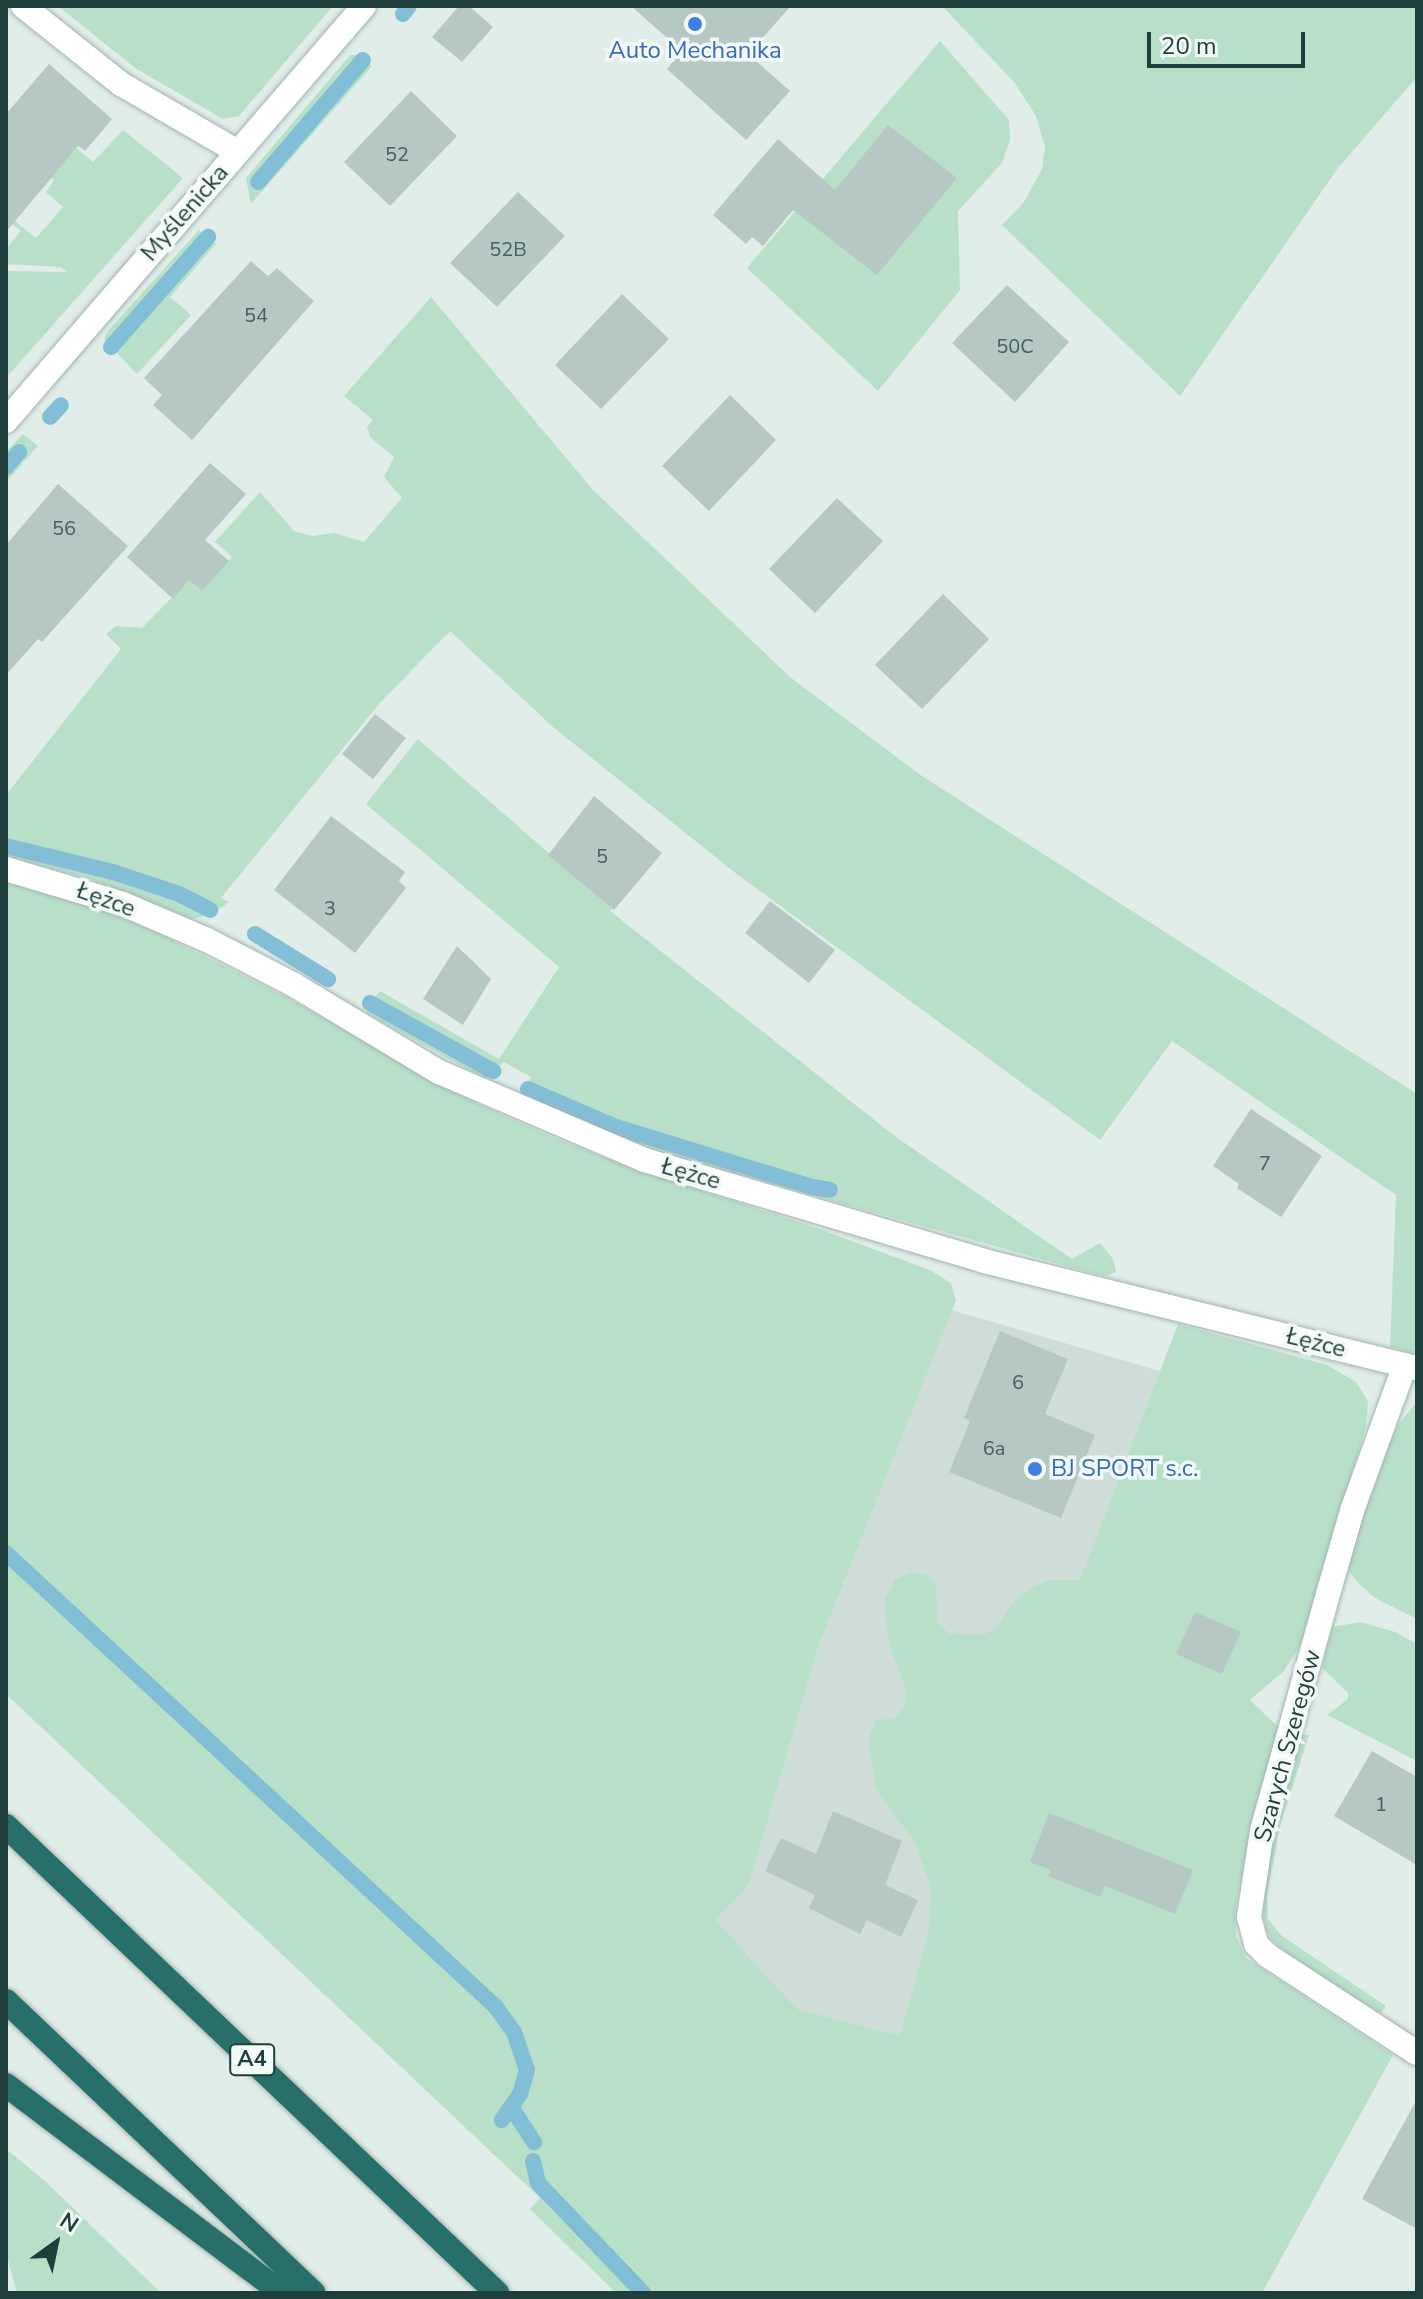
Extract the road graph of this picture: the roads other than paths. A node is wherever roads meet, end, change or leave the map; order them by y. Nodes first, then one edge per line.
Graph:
1 (23, 6) edge
2 (364, 6) edge
3 (238, 152) junction
4 (6, 421) edge
5 (6, 869) edge
6 (1411, 1367) edge
7 (6, 1826) edge
8 (6, 2001) edge
9 (1417, 2053) edge
10 (6, 2085) edge
11 (282, 2293) edge
12 (314, 2293) edge
13 (497, 2293) edge

1 - 3 street
2 - 3 street, Myślenicka
3 - 4 street, Myślenicka
5 - 6 street, Łężce
6 - 9 street, Szarych Szeregów
7 - 13 highway, A4
8 - 12 highway
10 - 11 highway

